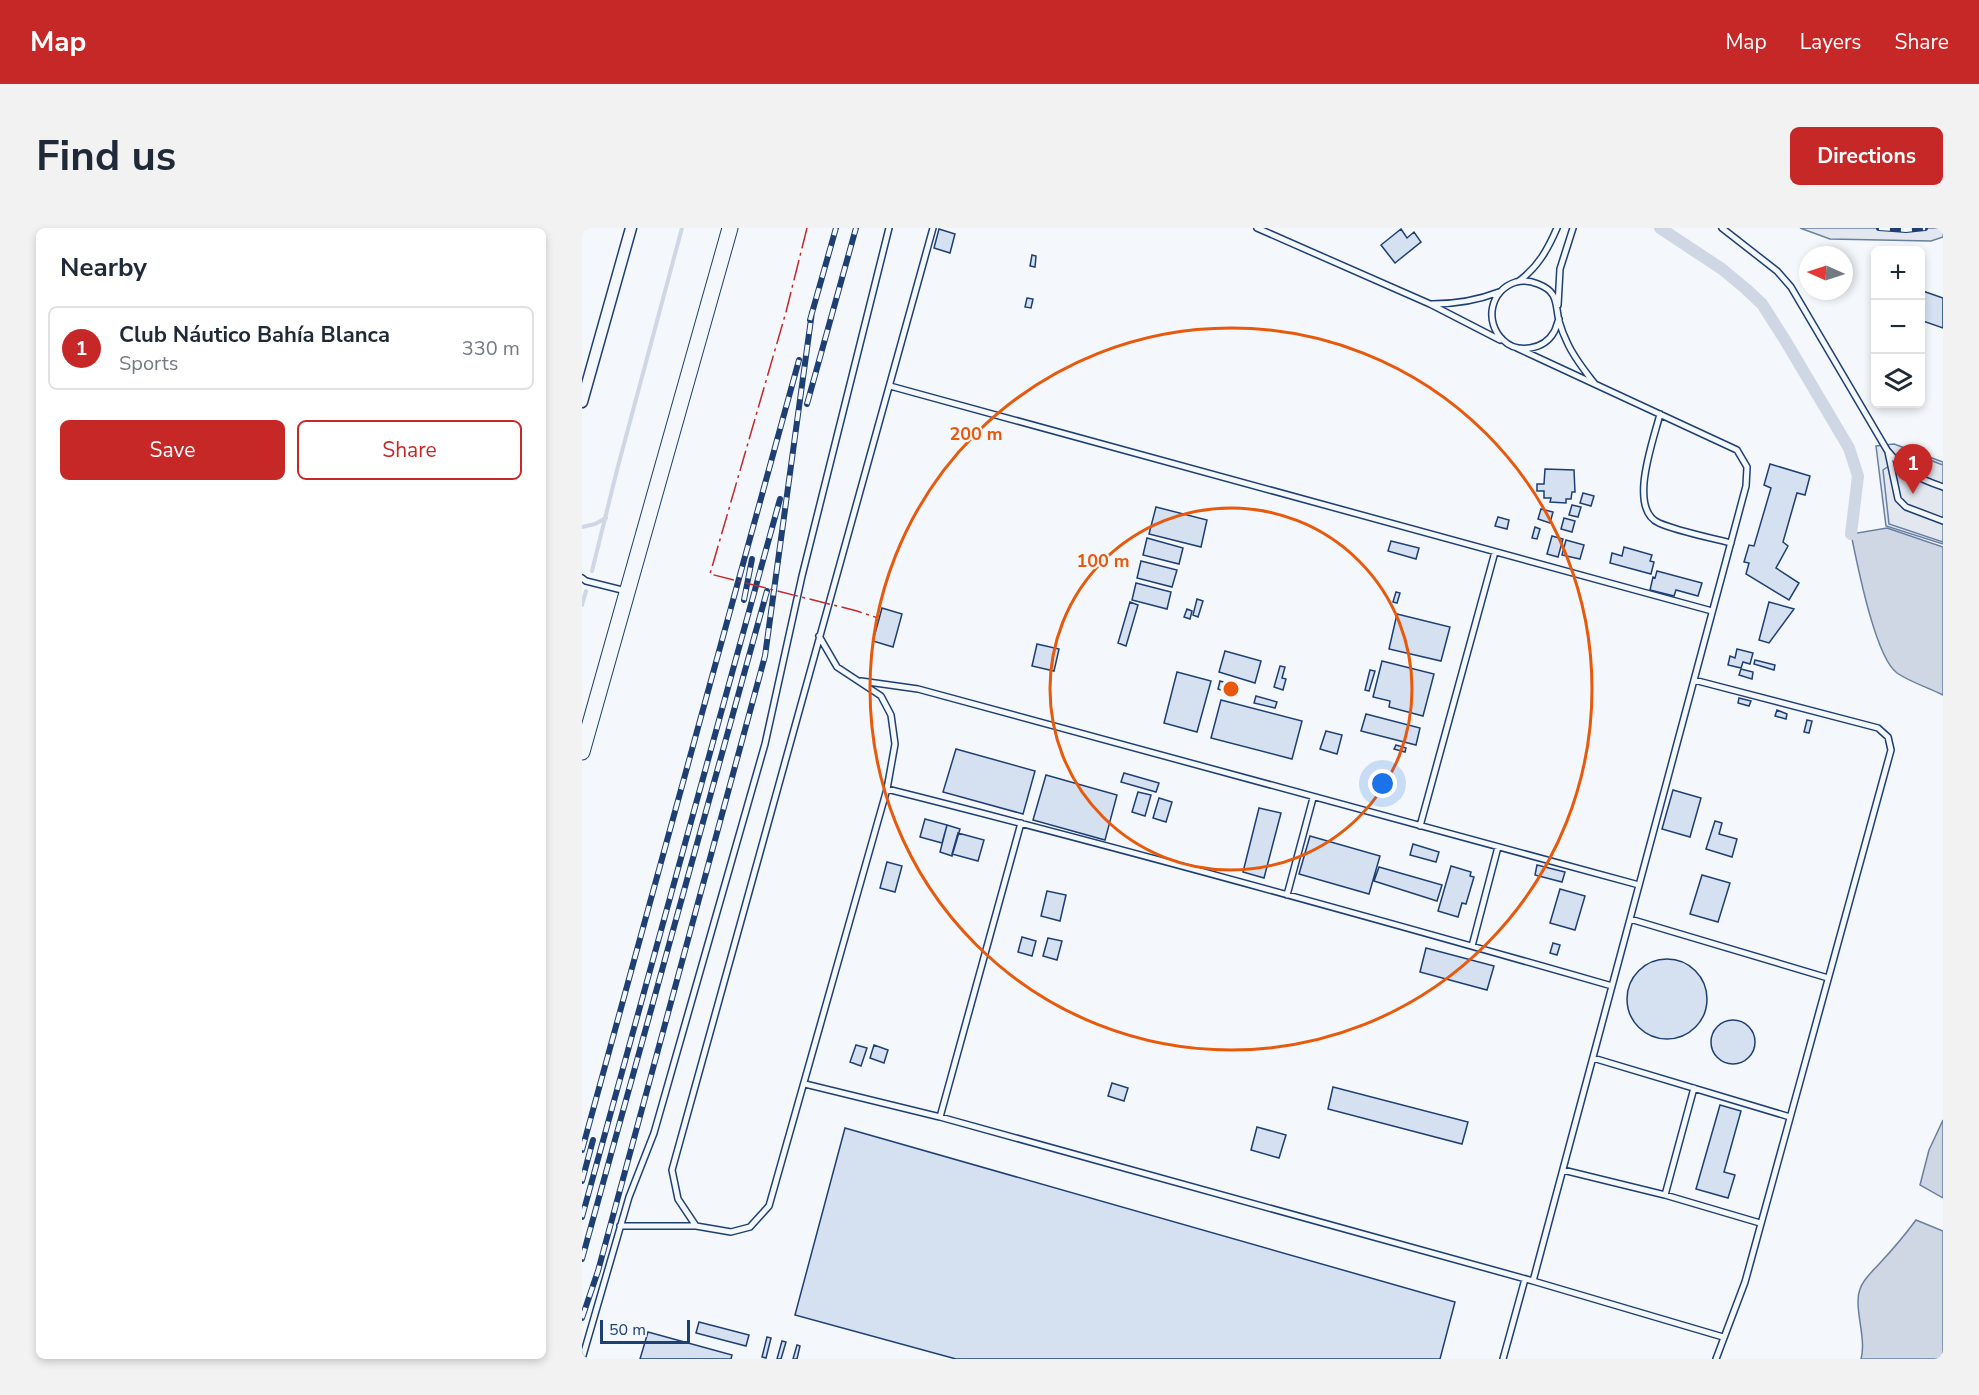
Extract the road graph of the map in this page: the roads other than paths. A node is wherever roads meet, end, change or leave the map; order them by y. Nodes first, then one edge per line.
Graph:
1 (631, 228) edge
2 (730, 228) edge
3 (889, 228) edge
4 (933, 228) edge
5 (1257, 228) edge
6 (1557, 228) edge
7 (1573, 228) edge
8 (1722, 228) edge
9 (1519, 281) junction
10 (1500, 291) junction
11 (1430, 304) junction
12 (1558, 307) junction
13 (1559, 319) junction
14 (1504, 342) junction
15 (1517, 348) junction
16 (1596, 385) junction
17 (890, 386) junction
18 (582, 402) edge
19 (1660, 414) junction
20 (1887, 450) junction
21 (1943, 487) edge
22 (1943, 521) edge
23 (1731, 543) junction
24 (1495, 552) junction
25 (582, 578) edge
26 (627, 592) junction
27 (1712, 611) junction
28 (819, 636) junction
29 (857, 680) junction
30 (1694, 680) junction
31 (582, 752) edge
32 (887, 789) junction
33 (1313, 798) junction
34 (1021, 823) junction
35 (1420, 826) junction
36 (1498, 847) junction
37 (1639, 885) junction
38 (1287, 895) junction
39 (1630, 919) junction
40 (1472, 946) junction
41 (1828, 978) junction
42 (1612, 986) junction
43 (1593, 1058) junction
44 (805, 1084) junction
45 (1694, 1088) junction
46 (940, 1117) junction
47 (1790, 1117) junction
48 (1563, 1170) junction
49 (1665, 1195) junction
50 (1760, 1223) junction
51 (620, 1226) junction
52 (696, 1226) junction
53 (1525, 1279) junction
54 (1533, 1281) junction
55 (1723, 1337) junction
56 (582, 1359) edge
57 (1503, 1359) edge
58 (1716, 1359) edge

1 - 18 street
2 - 26 main road
3 - 51 lane
4 - 17 lane
5 - 11 lane
6 - 9 lane
7 - 12 lane
8 - 20 lane
9 - 10 lane
9 - 12 lane
10 - 11 lane
10 - 14 lane
11 - 14 lane
12 - 13 lane
13 - 15 lane
13 - 16 lane
14 - 15 lane
15 - 16 lane
16 - 19 lane
17 - 24 lane
17 - 28 lane
19 - 23 lane
19 - 23 lane
20 - 21 lane
20 - 22 lane
23 - 27 lane
24 - 27 lane
24 - 35 lane
25 - 26 lane
26 - 31 main road
27 - 30 lane
28 - 29 lane
28 - 52 lane
29 - 32 lane
29 - 33 lane
30 - 37 lane
30 - 41 lane
32 - 34 lane
32 - 44 lane
33 - 35 lane
33 - 38 lane
34 - 38 lane
34 - 46 lane
35 - 36 lane
36 - 37 lane
36 - 40 lane
37 - 39 lane
38 - 40 lane
39 - 41 lane
39 - 42 lane
40 - 42 lane
41 - 47 lane
42 - 43 lane
43 - 45 lane
43 - 48 lane
44 - 46 lane
44 - 52 lane
45 - 47 lane
45 - 49 lane
46 - 53 lane
47 - 50 lane
48 - 49 lane
48 - 54 lane
49 - 50 lane
50 - 55 lane
51 - 52 lane
51 - 56 lane
53 - 54 lane
53 - 57 lane
54 - 55 lane
55 - 58 lane

